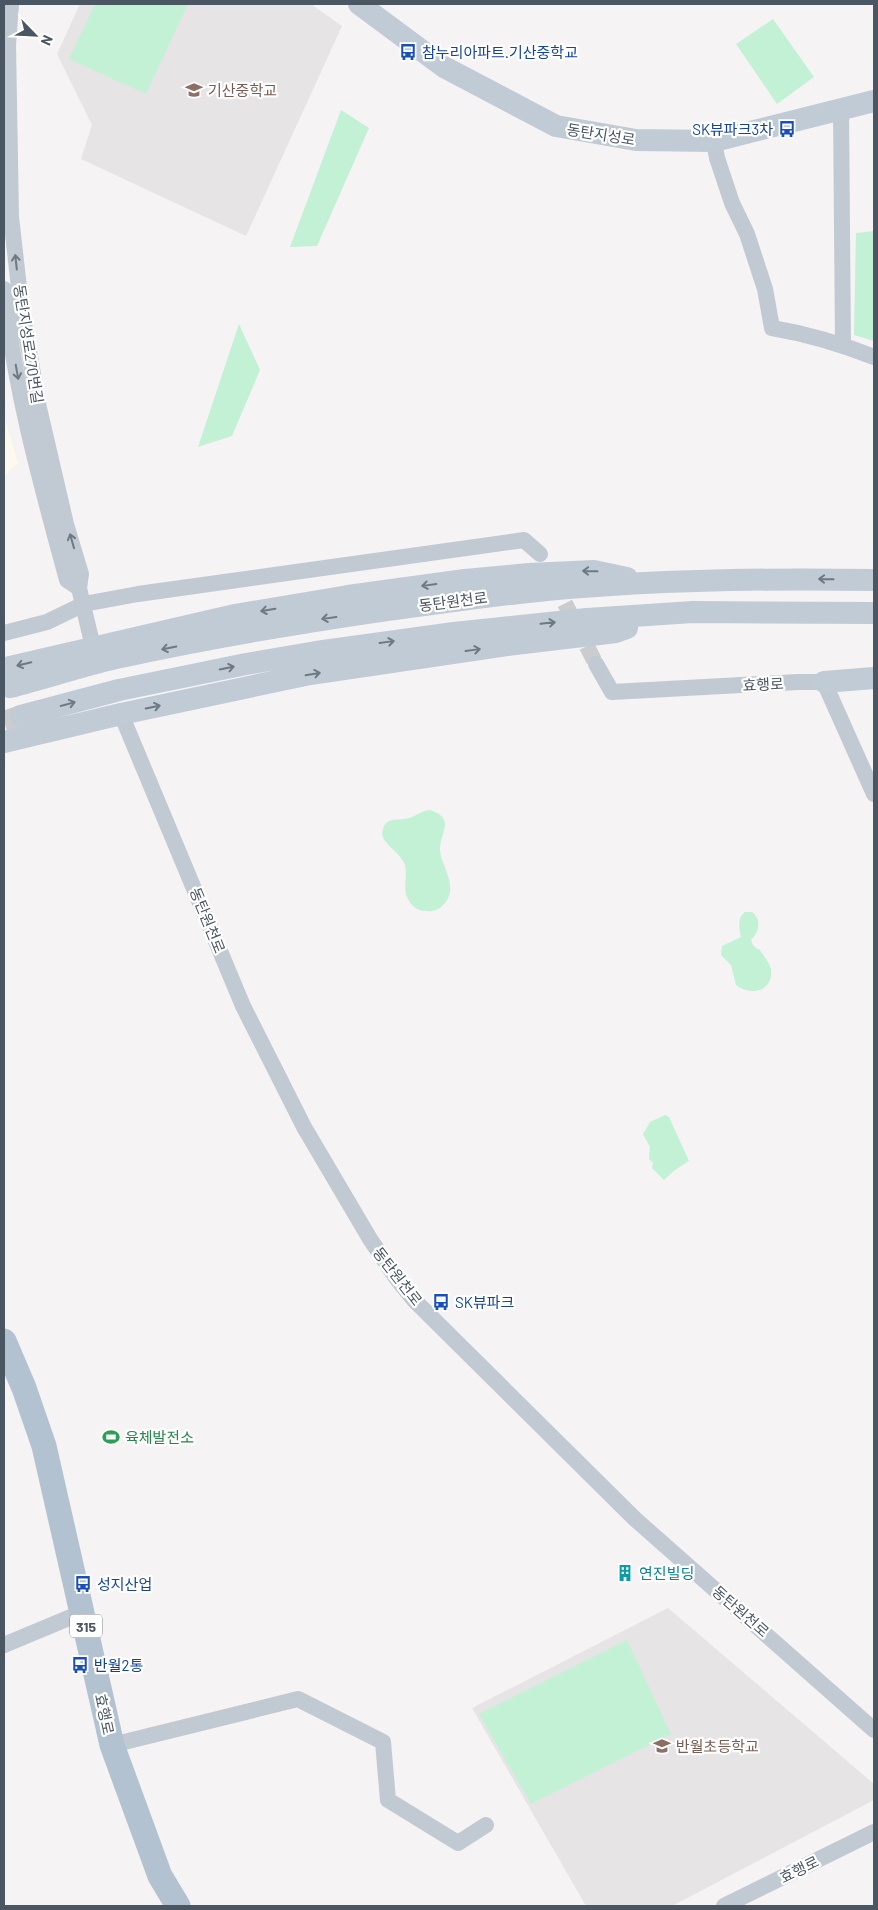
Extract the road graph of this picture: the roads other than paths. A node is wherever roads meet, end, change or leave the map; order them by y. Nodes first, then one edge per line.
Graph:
1 (11, 4) edge
2 (359, 4) edge
3 (874, 101) edge
4 (841, 108) junction
5 (714, 141) junction
6 (4, 289) edge
7 (843, 345) junction
8 (874, 357) edge
9 (540, 554) dead end
10 (874, 580) edge
11 (655, 583) junction
12 (79, 588) junction
13 (84, 604) junction
14 (874, 613) edge
15 (660, 614) junction
16 (4, 633) edge
17 (93, 646) junction
18 (596, 664) tunnel mouth
19 (874, 678) edge
20 (7, 679) edge
21 (824, 682) junction
22 (121, 714) junction
23 (21, 716) tunnel mouth
24 (4, 742) edge
25 (874, 794) edge
26 (4, 1341) edge
27 (83, 1612) junction
28 (4, 1645) edge
29 (874, 1730) edge
30 (112, 1745) junction
31 (486, 1825) dead end
32 (874, 1832) edge
33 (178, 1906) edge
34 (724, 1906) edge

12 -> 1 street, 동탄지성로270번길
2 - 5 main road, 동탄지성로
3 - 4 main road, 동탄지성로
4 - 5 main road, 동탄지성로
4 - 7 street
5 - 7 street
6 -> 12 street
7 - 8 street
9 - 13 street
10 -> 11 main road, 동탄원천로
11 -> 17 main road
11 -> 20 main road, 동탄원천로
12 - 13 street, 동탄지성로270번길
13 - 16 street
13 - 17 street, 동탄지성로270번길
14 - 15 main road
22 -> 15 main road
23 -> 15 main road
17 -> 20 main road
18 - 21 street, 효행로
19 - 21 main road
21 - 25 street
22 - 24 main road
22 - 29 street, 동탄원천로
26 - 27 main road, 효행로 / 315
27 - 28 street
27 - 30 main road, 효행로 / 315
30 - 31 street
30 - 33 main road, 효행로 / 315
32 - 34 street, 효행로

